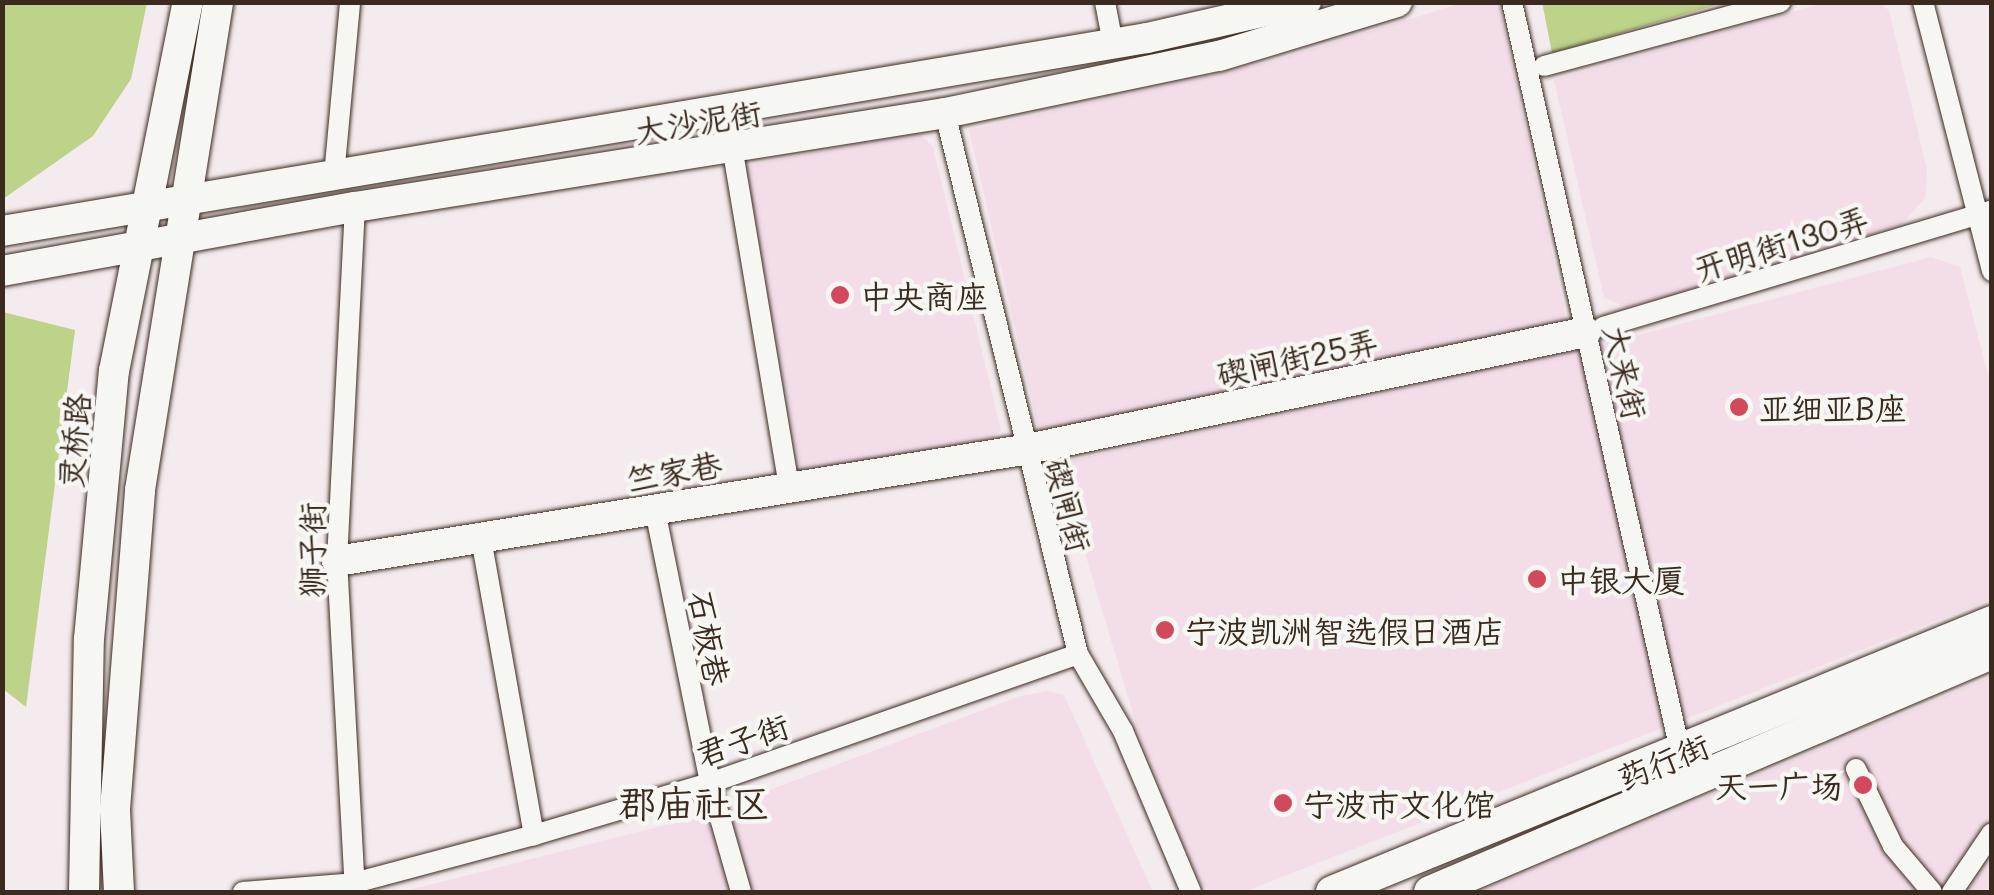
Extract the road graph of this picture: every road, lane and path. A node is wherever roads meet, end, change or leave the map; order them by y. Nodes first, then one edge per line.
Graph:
1 (188, 2) edge
2 (218, 2) edge
3 (350, 2) edge
4 (1104, 2) edge
5 (1306, 2) edge
6 (1397, 2) edge
7 (1512, 2) edge
8 (1781, 2) edge
9 (1923, 2) edge
10 (1113, 44) junction
11 (1544, 66) dead end
12 (945, 113) junction
13 (733, 152) junction
14 (334, 176) junction
15 (186, 200) junction
16 (355, 206) junction
17 (146, 207) junction
18 (1984, 213) edge
19 (2, 230) edge
20 (180, 242) junction
21 (137, 250) junction
22 (1992, 270) edge
23 (2, 271) edge
24 (1594, 330) junction
25 (1023, 450) junction
26 (789, 487) junction
27 (654, 510) junction
28 (481, 538) junction
29 (337, 561) junction
30 (1992, 622) edge
31 (1992, 652) edge
32 (1078, 654) junction
33 (1680, 755) junction
34 (1856, 769) dead end
35 (710, 782) junction
36 (1992, 832) edge
37 (534, 835) junction
38 (354, 888) edge
39 (84, 892) edge
40 (119, 892) edge
41 (243, 892) edge
42 (741, 892) edge
43 (1191, 892) edge
44 (1332, 892) edge
45 (1430, 892) edge
46 (1932, 892) edge
47 (1952, 892) edge

1 - 17 main road, 灵桥路
2 - 15 main road
3 - 14 street
4 - 10 street
5 - 10 main road, 大沙泥街
6 - 12 main road, 大沙泥街
7 - 24 street, 大来街
8 - 11 street
9 - 18 street
10 - 14 main road, 大沙泥街
12 - 13 main road, 大沙泥街
12 - 25 street, 碶闸街
13 - 16 main road, 大沙泥街
13 - 26 street
14 - 15 main road, 大沙泥街
15 - 17 main road, 大沙泥街
15 - 20 main road
16 - 20 main road, 大沙泥街
16 - 29 street, 狮子街
17 - 19 main road, 大沙泥街
17 - 21 main road, 灵桥路
18 - 22 street
18 - 24 street, 开明街130弄
20 - 21 main road, 大沙泥街
20 - 40 main road
21 - 23 main road, 大沙泥街
21 - 39 main road, 灵桥路
24 - 25 main road, 碶闸街25弄
24 - 33 street, 大来街
25 - 26 main road, 竺家巷
25 - 32 street, 碶闸街
26 - 27 main road, 竺家巷
27 - 28 main road, 竺家巷
27 - 35 street, 石板巷
28 - 29 main road, 竺家巷
28 - 37 street
29 - 38 street, 狮子街
30 - 33 main road, 药行街
31 - 45 main road, 药行街
32 - 35 street, 君子街
32 - 43 street, 碶闸街
33 - 44 main road, 药行街
34 - 46 street
35 - 37 street, 君子街
35 - 42 street, 石板巷
36 - 47 street
37 - 38 street, 君子街
38 - 41 street, 君子街

